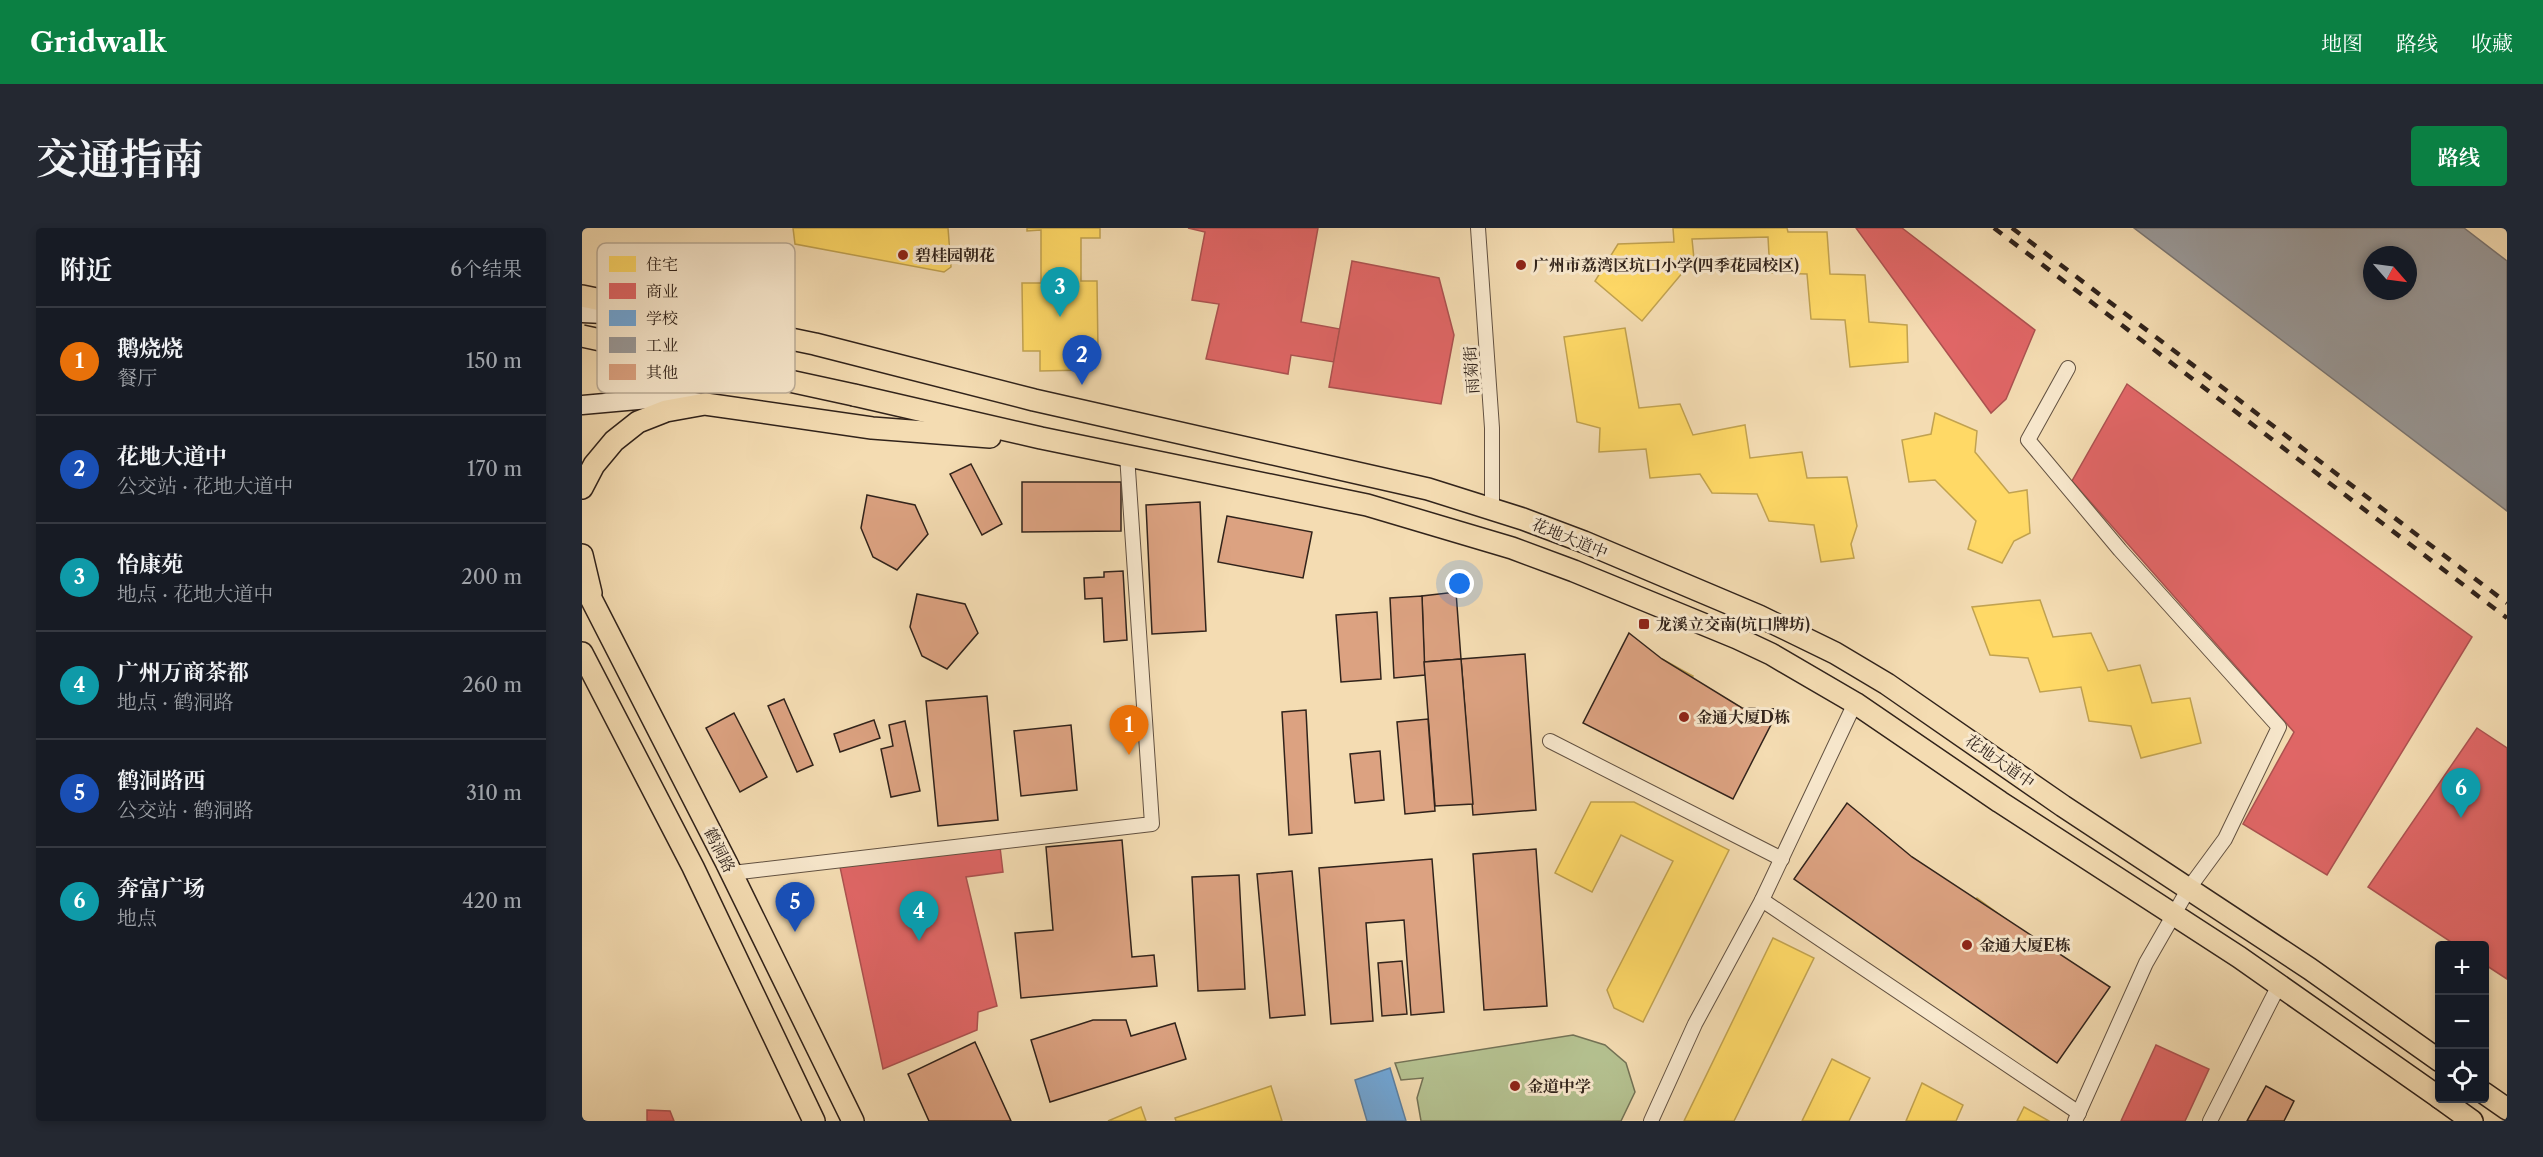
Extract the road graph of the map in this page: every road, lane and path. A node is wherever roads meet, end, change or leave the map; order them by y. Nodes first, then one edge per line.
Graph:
1 (1478, 228) edge
2 (582, 296) edge
3 (597, 299) edge
4 (582, 313) edge
5 (597, 314) edge
6 (582, 336) edge
7 (597, 339) edge
8 (795, 340) edge
9 (2068, 368) dead end
10 (795, 382) edge
11 (705, 404) junction
12 (582, 405) edge
13 (1062, 442) junction
14 (1127, 455) junction
15 (582, 488) edge
16 (1492, 509) junction
17 (582, 555) edge
18 (587, 589) edge
19 (582, 654) edge
20 (1855, 703) junction
21 (1550, 741) dead end
22 (1782, 859) junction
23 (732, 873) junction
24 (2189, 888) junction
25 (1762, 900) junction
26 (2172, 914) junction
27 (2279, 985) junction
28 (2435, 1058) edge
29 (2435, 1094) edge
30 (2489, 1096) edge
31 (2447, 1103) edge
32 (2507, 1109) edge
33 (2077, 1117) edge
34 (814, 1121) edge
35 (853, 1121) edge
36 (1651, 1121) edge
37 (2210, 1121) edge
38 (2472, 1121) edge

1 - 16 street, 雨菊街
2 - 3 main road, 花地大道中
4 - 5 street
6 - 7 main road, 花地大道中, bridge
8 - 16 main road, 花地大道中
9 - 24 street
10 - 13 main road, 花地大道中, bridge
11 - 12 street
11 - 13 main road
11 - 15 main road
13 - 14 main road, 花地大道中
14 - 20 main road, 花地大道中
14 - 23 street
16 - 24 main road, 花地大道中
17 - 18 main road, 鹤洞路
18 - 23 main road, 鹤洞路
19 - 34 main road, 鹤洞路
20 - 22 street
20 - 26 main road, 花地大道中
21 - 22 street
22 - 25 street
23 - 35 main road, 鹤洞路
24 - 26 street
24 - 28 main road, 花地大道中
25 - 33 street
25 - 36 street
26 - 27 main road, 花地大道中
26 - 33 street
27 - 29 main road, 花地大道中
27 - 37 street
30 - 32 main road
31 - 38 main road, 花地大道中

